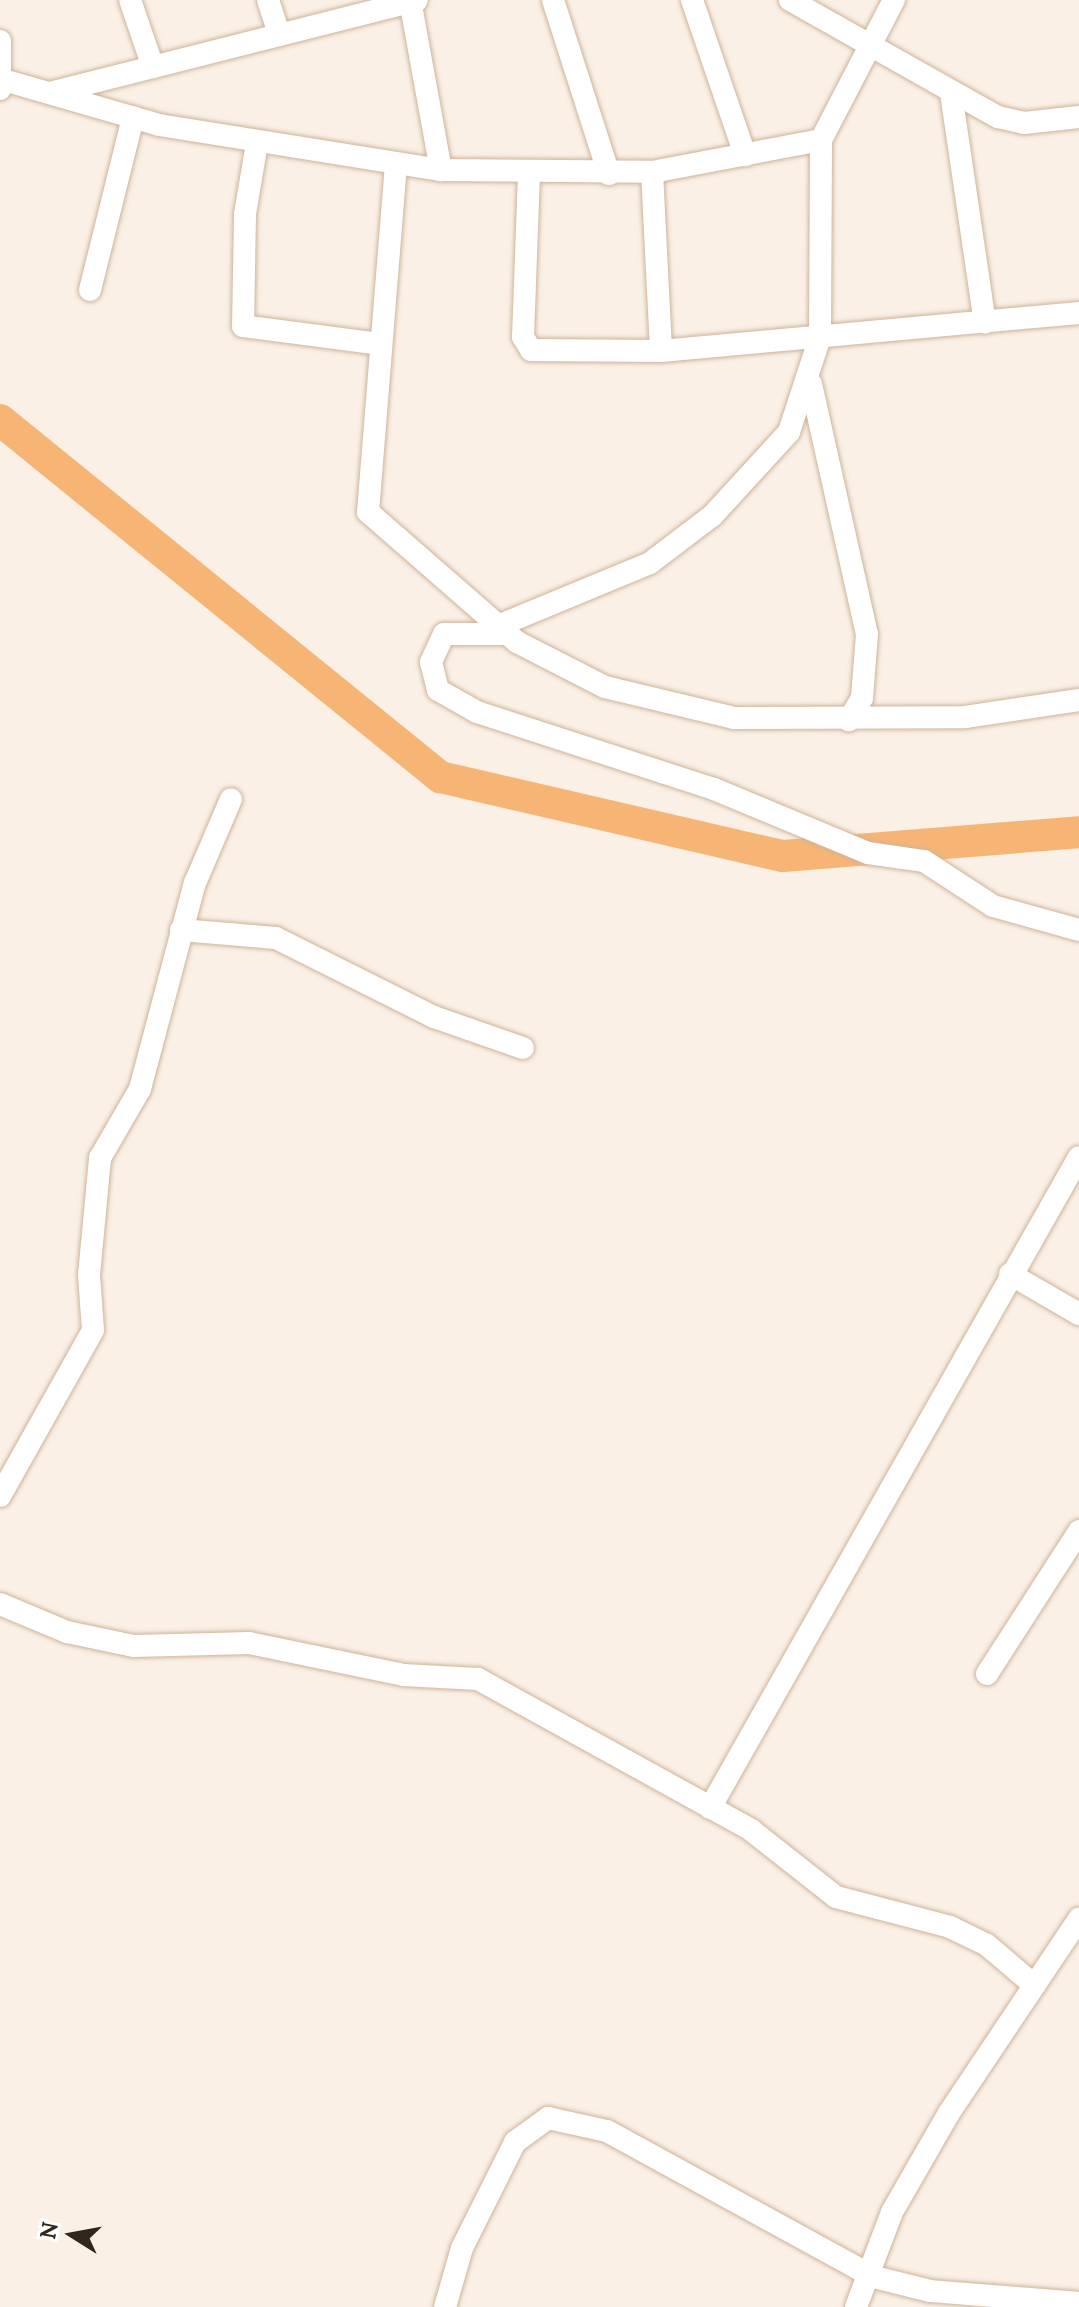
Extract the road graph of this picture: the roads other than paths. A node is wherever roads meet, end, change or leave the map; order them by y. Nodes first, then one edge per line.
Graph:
1 (130, 0) edge
2 (268, 0) edge
3 (553, 0) edge
4 (692, 0) edge
5 (790, 0) edge
6 (894, 0) edge
7 (412, 1) edge
8 (279, 33) junction
9 (0, 41) edge
10 (870, 50) junction
11 (153, 67) junction
12 (1, 82) edge
13 (54, 92) junction
14 (951, 93) junction
15 (133, 117) junction
16 (1079, 117) edge
17 (821, 140) junction
18 (257, 143) junction
19 (745, 155) junction
20 (396, 164) junction
21 (441, 170) junction
22 (652, 172) junction
23 (529, 174) junction
24 (609, 174) junction
25 (90, 290) dead end
26 (1079, 313) edge
27 (985, 322) junction
28 (820, 337) junction
29 (380, 344) junction
30 (661, 351) junction
31 (810, 377) junction
32 (503, 630) junction
33 (1079, 700) edge
34 (849, 720) junction
35 (231, 799) dead end
36 (181, 930) junction
37 (1079, 930) edge
38 (523, 1048) dead end
39 (1079, 1157) edge
40 (1010, 1274) junction
41 (1079, 1314) edge
42 (0, 1496) edge
43 (1079, 1531) edge
44 (0, 1604) edge
45 (987, 1674) dead end
46 (710, 1808) junction
47 (1079, 1919) edge
48 (1034, 1985) junction
49 (868, 2274) junction
50 (996, 2302) edge
51 (1079, 2303) edge
52 (445, 2307) edge
53 (856, 2307) edge

1 - 11 street
2 - 8 street
3 - 24 street
4 - 19 street
5 - 10 street
6 - 10 street
7 - 8 street
7 - 21 street
8 - 11 street
9 - 12 street
10 - 14 street
10 - 17 street
11 - 13 street
12 - 13 street
13 - 15 street
14 - 16 street
14 - 27 street
15 - 18 street
15 - 25 street
17 - 19 street
17 - 28 street
18 - 20 street
18 - 29 street
19 - 22 street
20 - 21 street
20 - 29 street
21 - 23 street
22 - 24 street
22 - 30 street
23 - 24 street
23 - 30 street
26 - 27 street
27 - 28 street
28 - 30 street
28 - 31 street
29 - 32 street
31 - 32 street
31 - 34 street
32 - 34 street
32 - 37 street
33 - 34 street
35 - 36 street
36 - 38 street
36 - 42 street
39 - 40 street
40 - 41 street
40 - 46 street
43 - 45 street
44 - 46 street
46 - 48 street
47 - 48 street
48 - 49 street
49 - 50 street
49 - 52 street
49 - 53 street
50 - 51 street

